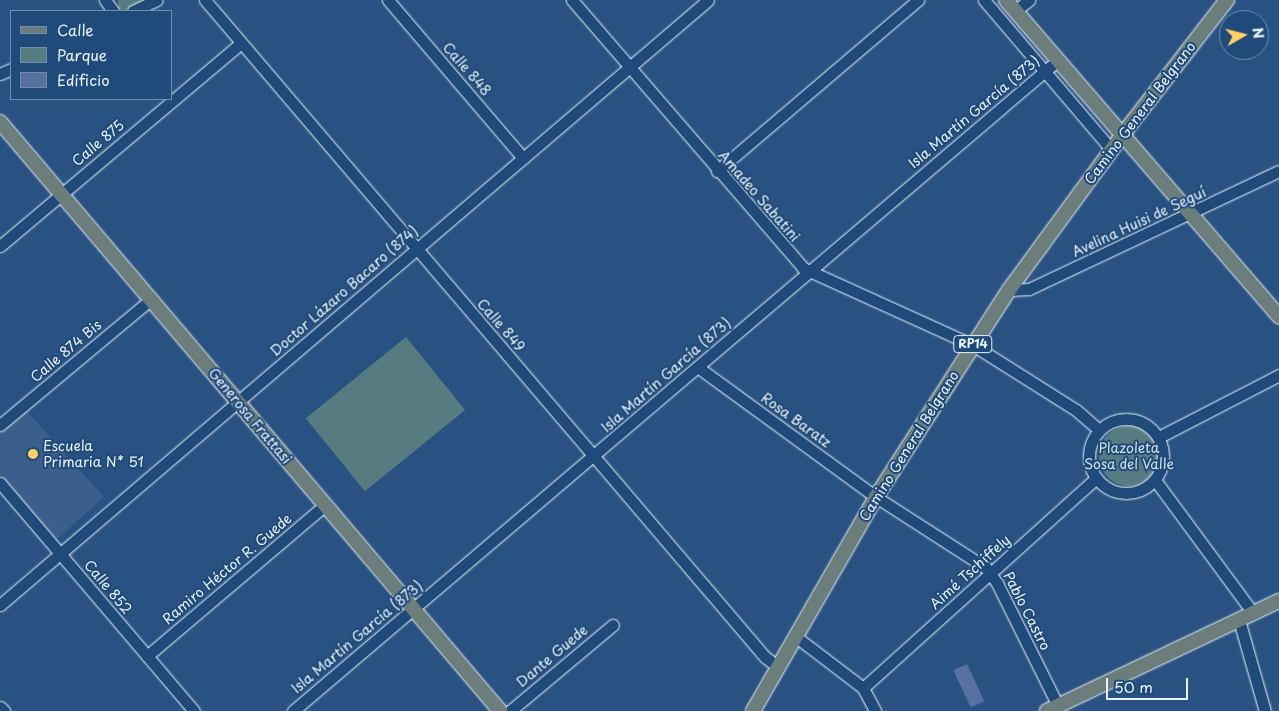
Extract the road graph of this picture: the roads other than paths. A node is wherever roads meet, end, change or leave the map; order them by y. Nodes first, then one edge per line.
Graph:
1 (157, 0) edge
2 (205, 0) edge
3 (388, 0) edge
4 (572, 0) edge
5 (708, 0) edge
6 (918, 0) edge
7 (984, 0) edge
8 (1006, 0) edge
9 (1029, 0) edge
10 (1227, 0) edge
11 (135, 10) edge
12 (1016, 11) junction
13 (240, 44) junction
14 (1058, 60) junction
15 (630, 68) junction
16 (1045, 71) junction
17 (0, 122) edge
18 (1123, 134) junction
19 (1111, 149) junction
20 (523, 158) junction
21 (717, 171) junction
22 (1279, 171) edge
23 (61, 193) junction
24 (1191, 215) junction
25 (0, 246) edge
26 (416, 249) junction
27 (808, 271) junction
28 (1009, 290) junction
29 (151, 299) junction
30 (1279, 316) edge
31 (973, 345) junction
32 (699, 368) junction
33 (1279, 375) edge
34 (238, 403) junction
35 (0, 425) edge
36 (1099, 430) junction
37 (1158, 437) junction
38 (594, 456) junction
39 (1096, 478) junction
40 (1155, 480) junction
41 (0, 483) edge
42 (876, 497) junction
43 (325, 506) junction
44 (60, 554) junction
45 (991, 573) junction
46 (1279, 601) edge
47 (0, 604) edge
48 (413, 609) junction
49 (1253, 613) junction
50 (1239, 620) junction
51 (613, 625) dead end
52 (795, 636) junction
53 (147, 656) junction
54 (777, 666) junction
55 (863, 688) junction
56 (0, 707) edge
57 (1052, 708) edge
58 (4, 711) edge
59 (194, 711) edge
60 (292, 711) edge
61 (500, 711) edge
62 (510, 711) edge
63 (753, 711) edge
64 (875, 711) edge
65 (1266, 711) edge

1 - 11 street
2 - 13 street, Calle 849
3 - 20 street, Calle 848
4 - 15 street, Amadeo Sabatini
5 - 15 street, Doctor Lázaro Bacaro (874)
6 - 21 street
7 - 16 street
8 - 12 main road
9 - 12 street
10 - 18 main road, Camino General Belgrano / RP14
12 - 14 main road
13 - 23 street, Calle 875
13 - 26 street, Calle 849
14 - 16 street, Isla Martín García (873)
14 - 18 main road
15 - 20 street, Doctor Lázaro Bacaro (874)
15 - 21 street, Amadeo Sabatini
16 - 19 street
16 - 27 street, Isla Martín García (873)
17 - 23 main road, Generosa Frattasi
18 - 19 main road, Camino General Belgrano / RP14
18 - 24 main road
19 - 28 main road, Camino General Belgrano / RP14
20 - 26 street, Doctor Lázaro Bacaro (874)
21 - 27 street, Amadeo Sabatini
22 - 24 street, Avelina Huisi de Seguí
23 - 25 street, Calle 875
23 - 29 main road, Generosa Frattasi
24 - 28 street, Avelina Huisi de Seguí
24 - 30 main road
26 - 34 street, Doctor Lázaro Bacaro (874)
26 - 38 street, Calle 849
27 - 31 street, Amadeo Sabatini
27 - 32 street, Isla Martín García (873)
28 - 31 main road, Camino General Belgrano / RP14
29 - 34 main road, Generosa Frattasi
29 - 35 street, Calle 874 Bis
31 - 36 street, Amadeo Sabatini
31 - 42 main road, Camino General Belgrano / RP14
32 - 38 street, Isla Martín García (873)
32 - 42 street, Rosa Baratz
33 - 37 street
34 - 43 main road, Generosa Frattasi
34 - 44 street, Doctor Lázaro Bacaro (874)
36 - 37 street
36 - 39 street
37 - 40 street
38 - 48 street, Isla Martín García (873)
38 - 54 street, Calle 849
39 - 40 street
39 - 45 street, Aimé Tschiffely
40 - 49 street
41 - 44 street, Calle 852
42 - 45 street, Pablo Castro
42 - 52 main road, Camino General Belgrano / RP14
43 - 48 main road, Generosa Frattasi
43 - 53 street, Ramiro Héctor R. Guede
44 - 47 street, Doctor Lázaro Bacaro (874)
44 - 53 street, Calle 852
45 - 55 street, Aimé Tschiffely
45 - 57 street, Pablo Castro
46 - 49 main road
48 - 60 street, Isla Martín García (873)
48 - 61 main road, Generosa Frattasi
49 - 50 main road
50 - 57 main road
50 - 65 street
51 - 62 street, Dante Guede
52 - 54 main road, Camino General Belgrano / RP14
52 - 55 street
53 - 59 street, Calle 852
54 - 63 main road, Camino General Belgrano / RP14
55 - 64 street
56 - 58 street

